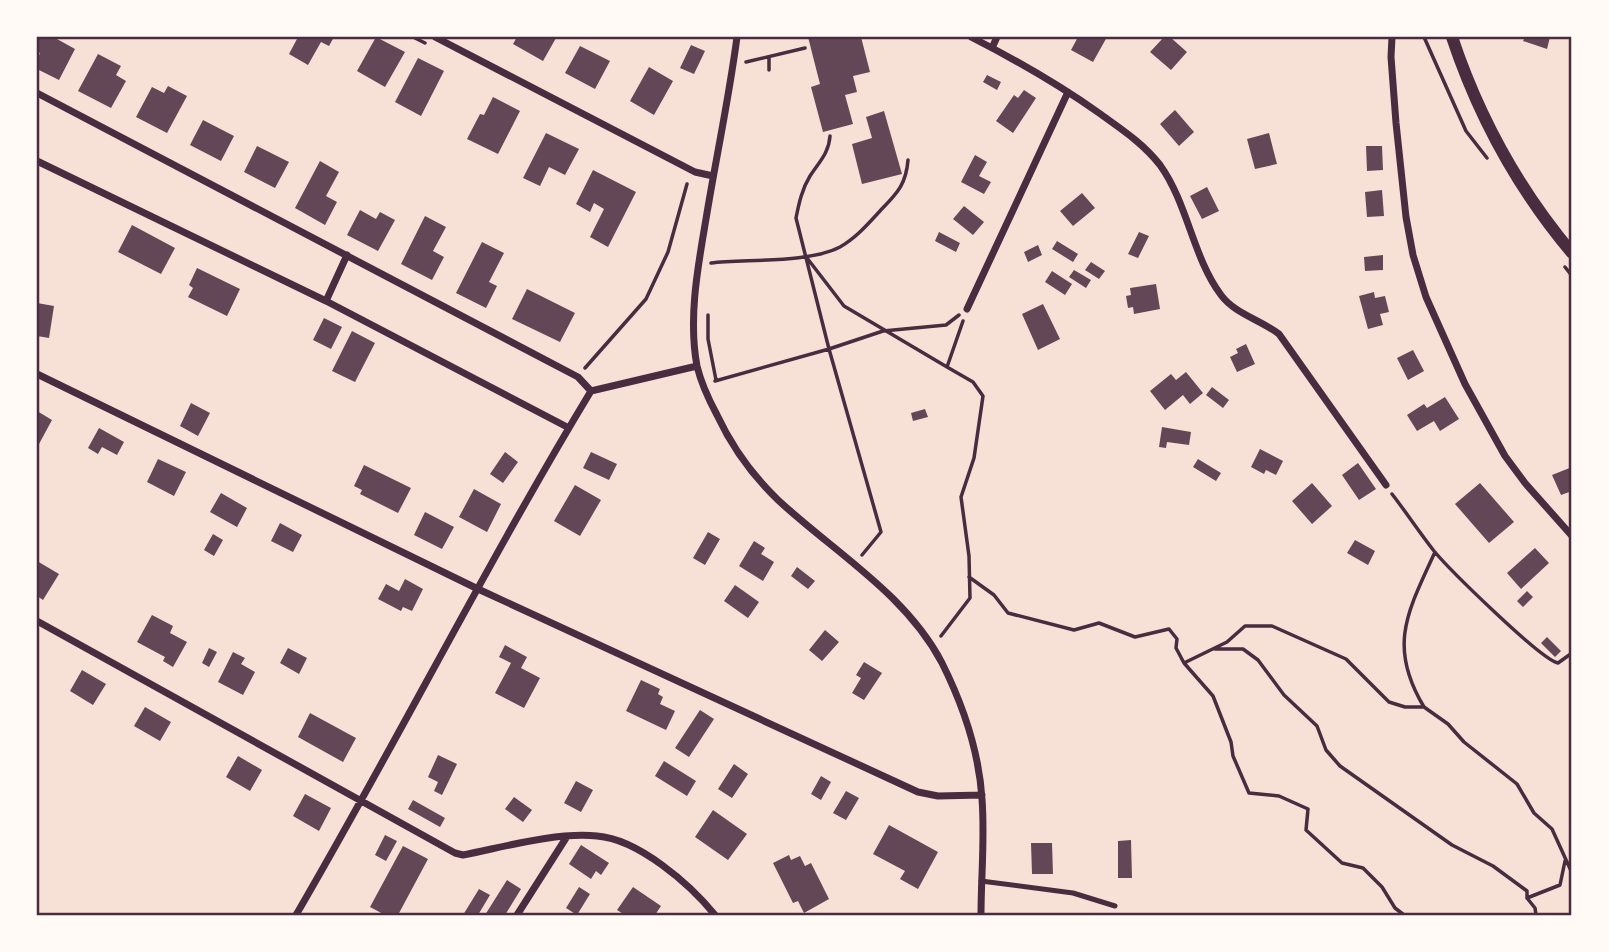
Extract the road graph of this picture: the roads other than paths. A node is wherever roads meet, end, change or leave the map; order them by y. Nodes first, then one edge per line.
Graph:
1 (435, 37) edge
2 (737, 37) edge
3 (971, 37) edge
4 (997, 37) edge
5 (1392, 37) edge
6 (1452, 37) edge
7 (992, 48) junction
8 (1068, 92) junction
9 (37, 93) edge
10 (37, 161) edge
11 (713, 176) junction
12 (1571, 250) edge
13 (347, 255) junction
14 (326, 301) junction
15 (967, 309) road end
16 (697, 366) junction
17 (37, 374) edge
18 (591, 391) junction
19 (569, 428) junction
20 (1386, 485) road end
21 (1572, 536) edge
22 (478, 589) junction
23 (37, 621) edge
24 (982, 795) junction
25 (363, 801) junction
26 (566, 838) junction
27 (981, 881) junction
28 (1115, 906) dead end
29 (296, 915) edge
30 (517, 915) edge
31 (715, 915) edge
32 (981, 915) edge

1 - 11 street
2 - 11 street
3 - 7 street
4 - 7 street
5 - 21 street
6 - 12 street
7 - 8 street
8 - 15 street
8 - 20 street
9 - 13 street
10 - 14 street
11 - 16 street
13 - 14 street
13 - 18 street
14 - 19 street
16 - 18 street
16 - 24 street
17 - 22 street
18 - 19 street
19 - 22 street
22 - 24 street
22 - 25 street
23 - 25 street
24 - 27 street
25 - 26 street
25 - 29 street
26 - 30 street
26 - 31 street
27 - 28 lane
27 - 32 street

